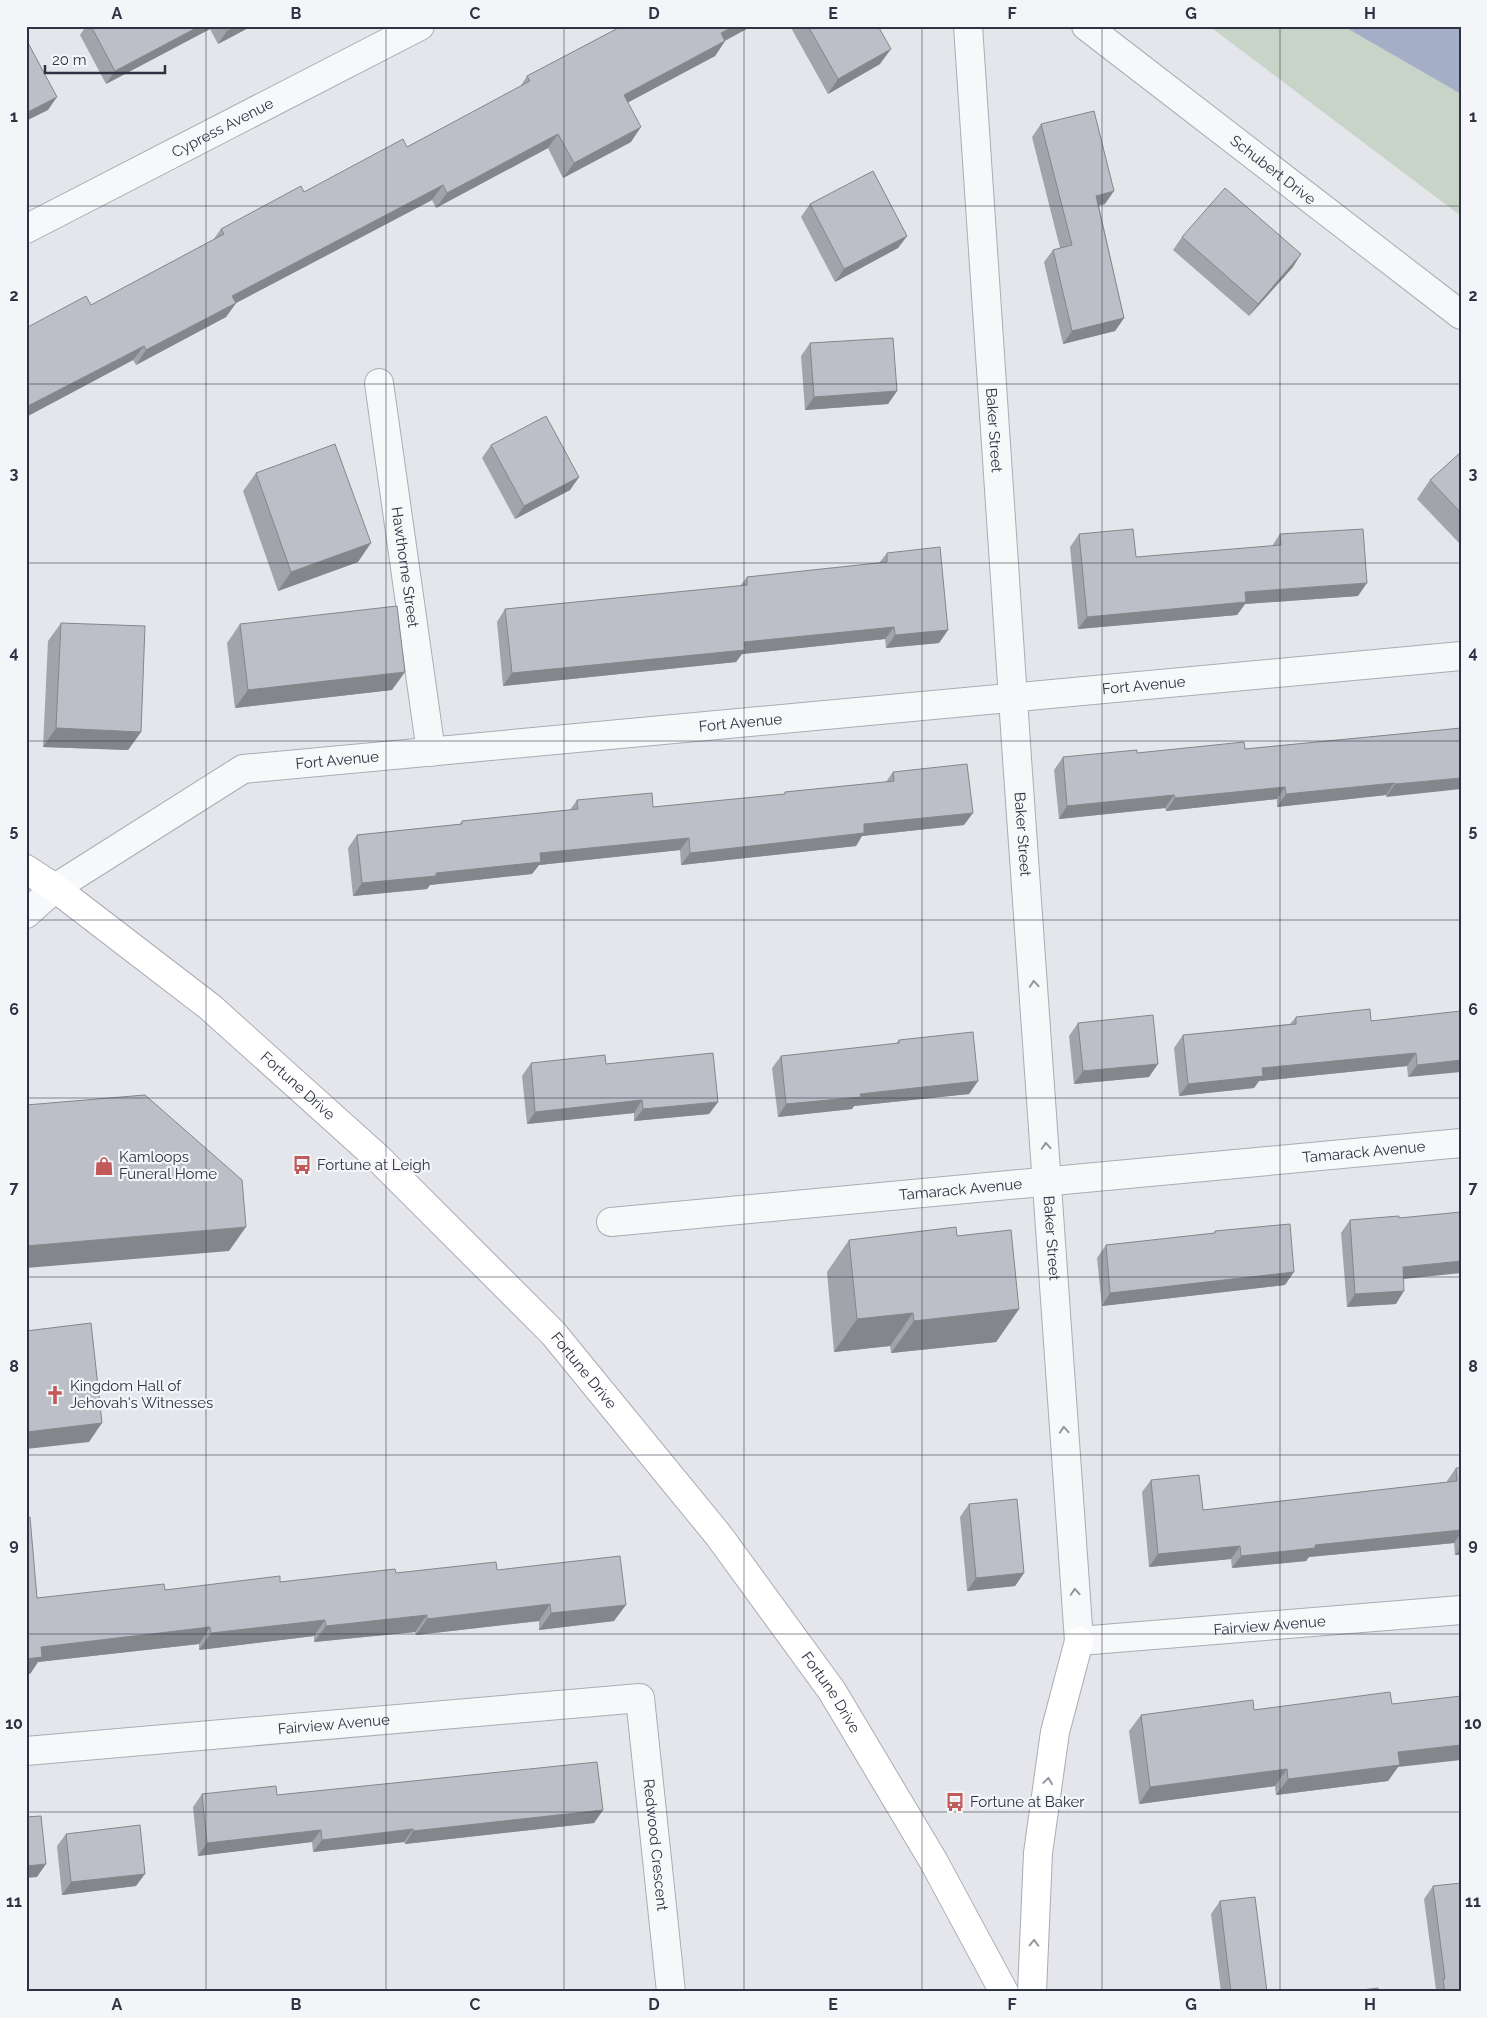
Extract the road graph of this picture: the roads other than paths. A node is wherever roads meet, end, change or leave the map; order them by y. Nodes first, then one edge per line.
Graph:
1 (420, 26) edge
2 (968, 26) edge
3 (1086, 26) edge
4 (26, 229) edge
5 (1461, 315) edge
6 (379, 382) dead end
7 (1461, 656) edge
8 (1014, 699) junction
9 (430, 752) junction
10 (26, 869) edge
11 (55, 888) junction
12 (26, 914) edge
13 (1461, 1144) edge
14 (1048, 1182) junction
15 (611, 1222) dead end
16 (1461, 1610) edge
17 (1078, 1641) junction
18 (640, 1698) joint
19 (26, 1750) edge
20 (670, 1992) edge
21 (1004, 1992) edge
22 (1032, 1992) edge

1 - 4 street, Cypress Avenue
2 - 8 street, Baker Street
3 - 5 street, Schubert Drive
6 - 9 street, Hawthorne Street
7 - 8 street, Fort Avenue
8 - 9 street, Fort Avenue
14 -> 8 street, Baker Street
9 - 11 street, Fort Avenue
10 - 11 main road, Fortune Drive
11 - 12 street, Fort Avenue
11 - 21 main road, Fortune Drive
13 - 14 street, Tamarack Avenue
14 - 15 street, Tamarack Avenue
17 -> 14 street, Baker Street
16 - 17 street, Fairview Avenue
22 -> 17 main road
18 - 19 street, Fairview Avenue
18 - 20 street, Redwood Crescent

